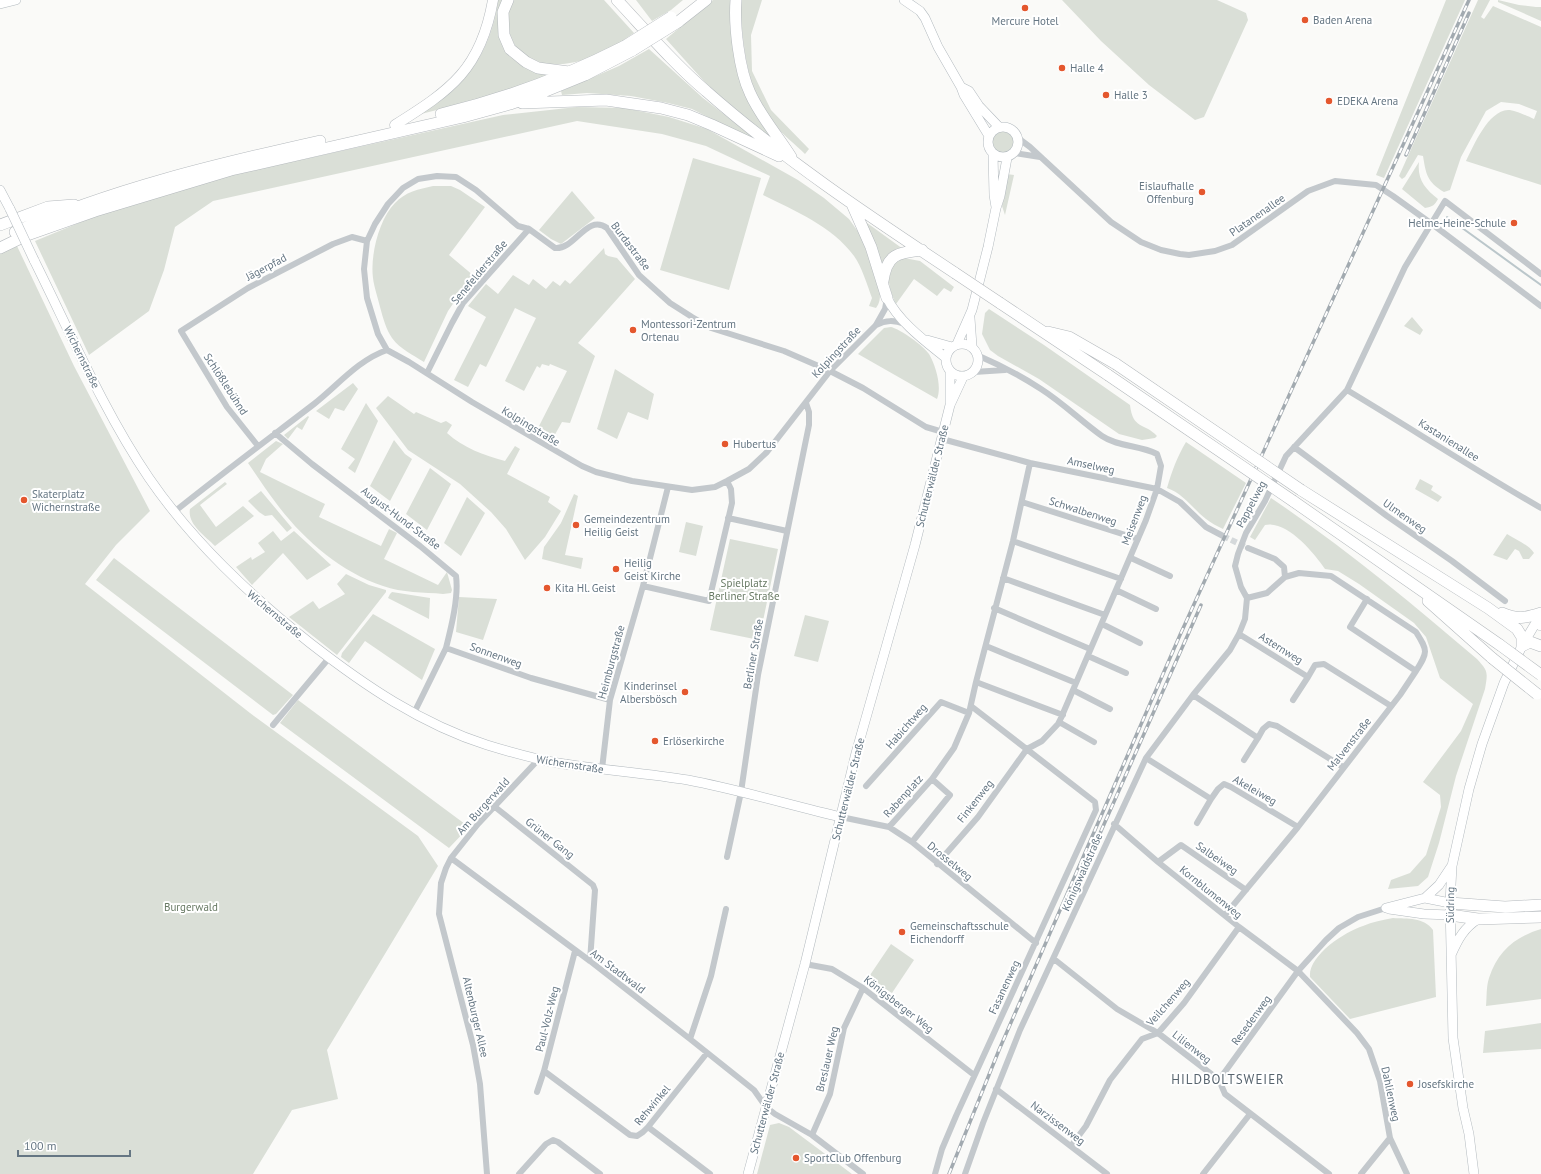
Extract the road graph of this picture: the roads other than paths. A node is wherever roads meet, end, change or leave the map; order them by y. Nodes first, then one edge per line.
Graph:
1 (16, 0) edge
2 (493, 0) edge
3 (508, 0) edge
4 (617, 0) edge
5 (624, 0) edge
6 (694, 0) edge
7 (706, 0) edge
8 (736, 0) edge
9 (904, 0) edge
10 (918, 0) edge
11 (0, 4) edge
12 (920, 11) junction
13 (631, 14) junction
14 (674, 20) junction
15 (629, 48) junction
16 (572, 72) junction
17 (961, 87) junction
18 (510, 104) junction
19 (395, 125) junction
20 (999, 127) junction
21 (989, 136) junction
22 (1018, 138) junction
23 (993, 154) junction
24 (1010, 156) junction
25 (1040, 157) junction
26 (794, 163) junction
27 (0, 190) edge
28 (852, 203) junction
29 (85, 204) junction
30 (996, 208) junction
31 (1432, 224) junction
32 (0, 225) edge
33 (529, 229) junction
34 (0, 240) edge
35 (367, 241) junction
36 (0, 248) edge
37 (922, 250) junction
38 (1541, 274) edge
39 (883, 282) junction
40 (887, 298) junction
41 (1541, 306) edge
42 (970, 316) junction
43 (906, 324) junction
44 (876, 325) junction
45 (1038, 329) junction
46 (181, 331) joint
47 (924, 339) junction
48 (954, 346) junction
49 (972, 346) junction
50 (387, 350) junction
51 (978, 356) junction
52 (946, 358) junction
53 (1007, 370) junction
54 (830, 371) junction
55 (950, 371) junction
56 (974, 372) junction
57 (427, 373) junction
58 (963, 377) junction
59 (1347, 390) junction
60 (806, 403) junction
61 (950, 404) junction
62 (275, 433) junction
63 (942, 436) junction
64 (258, 446) junction
65 (1294, 447) junction
66 (1030, 462) junction
67 (727, 481) junction
68 (668, 487) junction
69 (1157, 489) junction
70 (1022, 502) junction
71 (1541, 508) edge
72 (174, 512) junction
73 (728, 518) junction
74 (787, 531) junction
75 (1223, 536) tunnel mouth
76 (1138, 539) junction
77 (1013, 540) junction
78 (1248, 548) tunnel mouth
79 (1131, 558) junction
80 (1388, 566) junction
81 (1170, 576) dead end
82 (1285, 577) junction
83 (1003, 578) junction
84 (1120, 580) junction
85 (643, 586) junction
86 (1116, 590) junction
87 (1247, 598) junction
88 (1367, 599) junction
89 (1505, 601) dead end
90 (994, 608) junction
91 (1488, 608) junction
92 (1156, 609) dead end
93 (1541, 613) edge
94 (1105, 615) junction
95 (1102, 624) junction
96 (1239, 634) junction
97 (1140, 643) dead end
98 (986, 646) junction
99 (1522, 646) junction
100 (1541, 646) edge
101 (446, 648) junction
102 (1090, 649) junction
103 (1088, 656) junction
104 (329, 658) junction
105 (1416, 671) junction
106 (1126, 673) dead end
107 (1541, 675) edge
108 (1308, 677) junction
109 (976, 682) junction
110 (1076, 683) junction
111 (1073, 690) junction
112 (1193, 695) junction
113 (1539, 696) edge
114 (610, 700) junction
115 (1293, 700) dead end
116 (971, 706) junction
117 (1391, 706) junction
118 (1110, 709) dead end
119 (414, 713) junction
120 (969, 713) junction
121 (1063, 715) junction
122 (1059, 722) junction
123 (273, 725) dead end
124 (1258, 738) junction
125 (1094, 742) dead end
126 (1027, 749) junction
127 (1146, 758) junction
128 (538, 760) junction
129 (1244, 760) dead end
130 (1343, 767) junction
131 (602, 769) junction
132 (932, 779) junction
133 (866, 786) dead end
134 (741, 792) junction
135 (1212, 799) junction
136 (495, 807) junction
137 (841, 817) junction
138 (1197, 823) dead end
139 (1114, 824) junction
140 (889, 827) junction
141 (1298, 827) junction
142 (912, 842) junction
143 (727, 857) dead end
144 (451, 858) junction
145 (1158, 862) junction
146 (937, 864) junction
147 (1452, 866) junction
148 (446, 868) joint
149 (1246, 890) junction
150 (1425, 898) junction
151 (1450, 903) junction
152 (1541, 905) edge
153 (1386, 908) junction
154 (726, 910) dead end
155 (1225, 915) junction
156 (1450, 915) junction
157 (1541, 917) edge
158 (1478, 919) junction
159 (1239, 927) junction
160 (1036, 943) junction
161 (575, 951) junction
162 (1450, 958) junction
163 (1054, 959) junction
164 (590, 961) junction
165 (805, 964) junction
166 (1298, 971) junction
167 (863, 988) junction
168 (1158, 1033) junction
169 (690, 1040) junction
170 (707, 1053) junction
171 (544, 1071) junction
172 (974, 1075) junction
173 (1219, 1080) junction
174 (996, 1089) junction
175 (537, 1092) dead end
176 (766, 1107) junction
177 (1250, 1114) junction
178 (648, 1127) junction
179 (812, 1135) junction
180 (1390, 1138) junction
181 (1071, 1146) junction
182 (487, 1174) edge
183 (519, 1174) edge
184 (600, 1174) edge
185 (710, 1174) edge
186 (748, 1174) edge
187 (863, 1174) edge
188 (935, 1174) edge
189 (965, 1174) edge
190 (1107, 1174) edge
191 (1203, 1174) edge
192 (1329, 1174) edge
193 (1362, 1174) edge
194 (1408, 1174) edge
195 (1474, 1174) edge

1 - 11 street
2 - 19 main road
3 - 16 highway
4 - 13 highway
5 - 13 highway
6 - 14 highway
7 - 14 highway
8 - 26 highway
9 - 12 street
10 - 12 street
12 - 17 street
13 - 26 highway
14 - 15 highway, bridge
15 - 16 highway
15 - 18 highway
16 - 19 highway
17 - 20 street
17 - 21 street
18 - 26 highway
18 - 36 highway
19 - 29 highway
20 - 21 street
20 - 22 street
21 - 23 street
22 - 24 street
22 - 25 street, Platanenallee
23 - 24 street
23 - 30 street
24 - 25 street
24 - 30 street
25 - 31 street, Platanenallee
26 - 28 highway
27 - 72 street, Wichernstraße, bridge
28 - 37 highway
28 - 39 highway
29 - 32 highway
29 - 34 highway
30 - 42 street
31 - 38 street
31 - 41 street, Platanenallee
31 - 59 street, Pappelweg
33 - 35 street, Burdastraße
33 - 54 street, Burdastraße
33 - 57 street, Senefelderstraße
35 - 46 street, Jägerpfad
35 - 50 street, Burdastraße
37 - 39 highway
37 - 45 highway, bridge
39 - 40 highway
40 - 43 street
40 - 44 street, Kolpingstraße
42 - 48 street
42 - 49 street
43 - 44 street, Kolpingstraße
43 - 47 street
44 - 54 street, Kolpingstraße
45 - 80 highway, bridge
45 - 91 highway, bridge
46 - 64 street, Schlößlebühnd
47 - 48 street
47 - 52 street
48 - 49 street
48 - 52 street
49 - 51 street
50 - 57 street, Kolpingstraße
50 - 62 street
51 - 53 street
51 - 56 street
52 - 55 street
53 - 56 street
53 - 69 street, Meisenweg
54 - 60 street, Kolpingstraße
54 - 63 street, Burdastraße
55 - 58 street
55 - 61 street, Schutterwälder Straße
56 - 58 street
57 - 68 street, Kolpingstraße
58 - 61 street, Schutterwälder Straße
59 - 65 street, Pappelweg
59 - 71 street, Kastanienallee
60 - 67 street, Kolpingstraße
60 - 74 street, Berliner Straße
61 - 63 street, Schutterwälder Straße
62 - 64 street
62 - 101 street, August-Hund-Straße
63 - 66 street, Amselweg
63 - 137 street, Schutterwälder Straße
64 - 72 street
65 - 87 street, Pappelweg
65 - 89 street, Ulmenweg
66 - 69 street, Amselweg
66 - 70 street
67 - 68 street, Kolpingstraße
67 - 73 street
68 - 85 street, Heimburgstraße
69 - 75 street, Amselweg
69 - 76 street, Meisenweg
70 - 76 street, Schwalbenweg
70 - 77 street
72 - 104 street, Wichernstraße
73 - 74 street
73 - 85 street
74 - 134 street, Berliner Straße
76 - 79 street, Meisenweg
77 - 83 street
77 - 84 street
78 - 82 street
79 - 81 street, Meisenweg
79 - 84 street, Meisenweg
80 - 107 highway, bridge
80 - 113 highway, bridge
82 - 87 street
82 - 88 street
83 - 90 street
83 - 94 street
84 - 86 street, Meisenweg
85 - 114 street, Heimburgstraße
86 - 92 street
86 - 94 street, Meisenweg
87 - 96 street, Königswaldstraße
88 - 105 street
88 - 105 street
90 - 98 street
90 - 102 street
91 - 93 highway
91 - 99 highway
93 - 99 street, Südring
94 - 95 street, Meisenweg
95 - 97 street
95 - 102 street, Meisenweg
96 - 108 street, Asternweg
96 - 112 street, Königswaldstraße
98 - 109 street
98 - 110 street
99 - 100 highway
99 - 147 street, Südring
101 - 114 street, Sonnenweg
101 - 119 street
102 - 103 street, Meisenweg
103 - 106 street
103 - 110 street, Meisenweg
104 - 119 street, Wichernstraße
104 - 123 street
105 - 117 street, Malvenstraße
108 - 115 street
108 - 117 street, Asternweg
109 - 116 street
109 - 121 street
110 - 111 street, Meisenweg
111 - 118 street
111 - 121 street, Meisenweg
112 - 124 street
112 - 127 street, Königswaldstraße
114 - 131 street, Heimburgstraße
116 - 120 street
116 - 126 street
117 - 130 street, Malvenstraße
119 - 128 street, Wichernstraße
120 - 132 street, Rabenplatz
120 - 133 street, Habichtweg
121 - 122 street, Meisenweg
122 - 125 street
122 - 126 street, Meisenweg
124 - 129 street
124 - 130 street
126 - 146 street, Finkenweg
126 - 160 street, Fasanenweg
127 - 135 street
127 - 139 street, Königswaldstraße
128 - 131 street, Wichernstraße
128 - 136 street, Am Burgerwald
130 - 141 street, Malvenstraße
131 - 134 street, Wichernstraße
132 - 140 street, Rabenplatz
132 - 142 street, Rabenplatz
134 - 137 street, Wichernstraße
134 - 143 street
135 - 138 street
135 - 141 street, Akeleiweg
136 - 144 street, Am Burgerwald
136 - 164 street, Grüner Gang
137 - 140 street, Drosselweg
137 - 165 street, Schutterwälder Straße
139 - 145 street, Kornblumenweg
139 - 163 street, Königswaldstraße
140 - 142 street, Drosselweg
141 - 149 street, Malvenstraße
142 - 146 street, Drosselweg
144 - 148 street, Am Burgerwald
144 - 161 street, Am Stadtwald
145 - 149 street, Salbeiweg
145 - 155 street, Kornblumenweg
146 - 160 street, Drosselweg
147 - 150 street
147 - 151 street, Südring
148 - 182 street, Altenburger Allee
149 - 155 street, Malvenstraße
150 - 151 street
150 - 153 street
151 - 152 highway
151 - 156 street, Südring
153 - 156 street
153 - 166 street, Resedenweg
154 - 169 street
155 - 159 street, Kornblumenweg
156 - 158 highway
156 - 162 street, Südring
157 - 158 highway
158 - 162 street
159 - 166 street, Kornblumenweg
159 - 168 street, Veilchenweg
160 - 172 street, Fasanenweg
161 - 164 street, Am Stadtwald
161 - 171 street, Paul-Volz-Weg
162 - 195 street, Südring
163 - 168 street, Lilienweg
163 - 174 street, Königswaldstraße
164 - 169 street, Am Stadtwald
165 - 167 street, Königsberger Weg
165 - 176 street, Schutterwälder Straße
166 - 173 street, Resedenweg
166 - 180 street, Dahlienweg
167 - 172 street, Königsberger Weg
167 - 179 street, Breslauer Weg
168 - 173 street, Lilienweg
168 - 181 street, Veilchenweg
169 - 170 street, Am Stadtwald
170 - 176 street, Am Stadtwald
170 - 178 street, Rehwinkel
171 - 175 street, Paul-Volz-Weg
171 - 178 street, Rehwinkel
172 - 188 street, Fasanenweg
173 - 177 street, Lilienweg
174 - 181 street, Narzissenweg
174 - 189 street, Königswaldstraße
176 - 179 street
176 - 186 street, Schutterwälder Straße
177 - 191 street
177 - 192 street, Lilienweg
178 - 185 street
179 - 187 street
180 - 193 street
180 - 194 street, Dahlienweg
181 - 190 street, Narzissenweg
183 - 184 street

